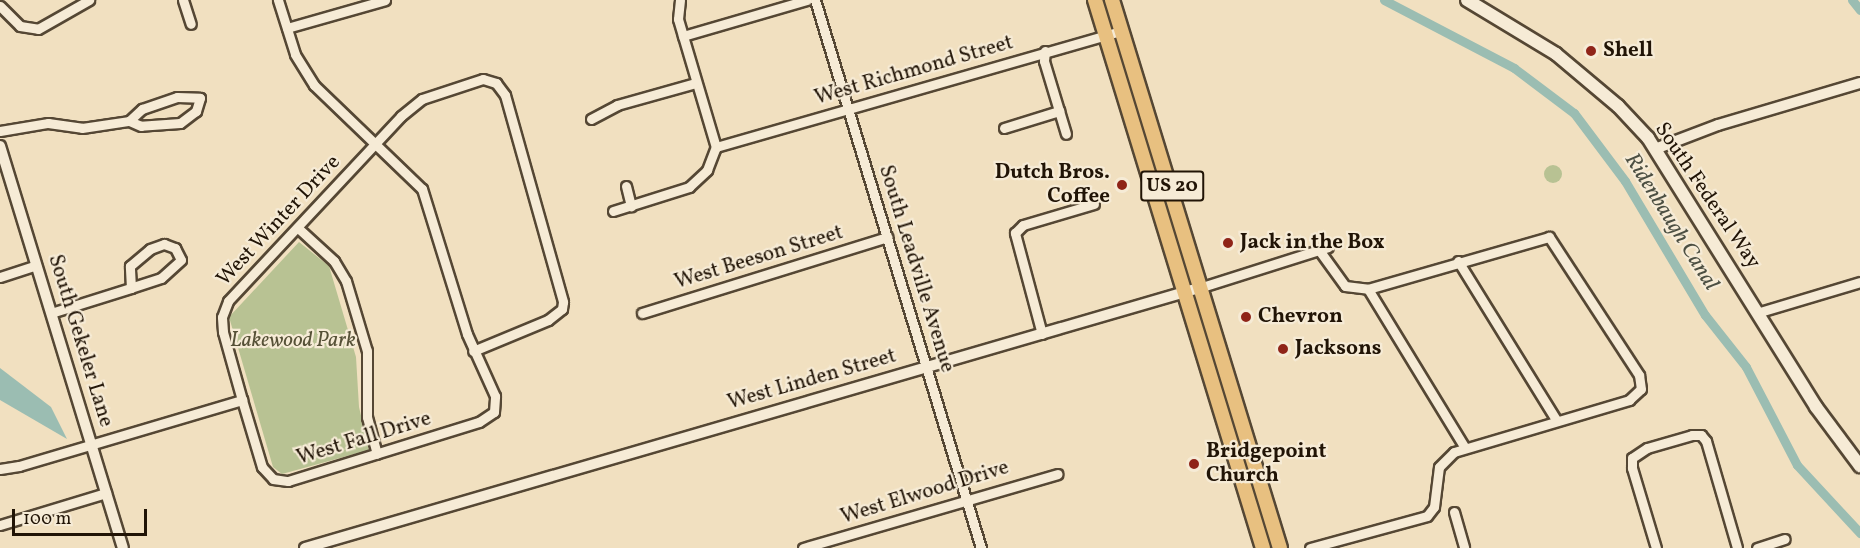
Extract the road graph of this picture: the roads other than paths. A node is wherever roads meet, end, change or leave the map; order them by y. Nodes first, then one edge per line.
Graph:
1 (89, 0) edge
2 (183, 0) edge
3 (278, 0) edge
4 (386, 0) edge
5 (680, 0) edge
6 (807, 0) edge
7 (815, 0) edge
8 (1095, 0) edge
9 (1112, 0) edge
10 (1467, 0) edge
11 (0, 6) edge
12 (191, 24) dead end
13 (287, 28) junction
14 (1121, 31) junction
15 (683, 36) junction
16 (1106, 36) junction
17 (1045, 51) junction
18 (696, 83) junction
19 (1860, 83) edge
20 (848, 109) junction
21 (1059, 111) junction
22 (591, 119) dead end
23 (129, 121) junction
24 (1004, 128) dead end
25 (0, 131) edge
26 (1066, 134) dead end
27 (376, 142) junction
28 (0, 146) edge
29 (717, 147) junction
30 (1655, 149) junction
31 (626, 186) dead end
32 (1094, 204) dead end
33 (631, 206) junction
34 (613, 211) dead end
35 (298, 228) junction
36 (887, 237) junction
37 (1458, 261) junction
38 (36, 265) junction
39 (0, 277) edge
40 (1860, 282) edge
41 (1202, 287) junction
42 (131, 288) junction
43 (1368, 289) junction
44 (1185, 292) junction
45 (1760, 312) junction
46 (51, 313) junction
47 (642, 313) dead end
48 (1042, 334) junction
49 (474, 351) junction
50 (928, 369) junction
51 (242, 400) junction
52 (1557, 421) junction
53 (92, 446) junction
54 (1465, 448) junction
55 (377, 453) junction
56 (1860, 466) edge
57 (0, 469) edge
58 (1058, 474) dead end
59 (106, 493) junction
60 (967, 500) junction
61 (1454, 512) dead end
62 (0, 525) edge
63 (1785, 539) dead end
64 (123, 548) edge
65 (305, 548) edge
66 (803, 548) edge
67 (981, 548) edge
68 (1263, 548) edge
69 (1280, 548) edge
70 (1310, 548) edge
71 (1464, 548) edge
72 (1656, 548) edge
73 (1737, 548) edge
74 (1757, 548) edge

1 - 11 street
2 - 12 street
3 - 13 street
4 - 13 street
5 - 15 street
6 - 15 street
7 - 20 street, South Leadville Avenue
8 - 16 main road, US 20
9 - 14 main road, US 20
10 - 30 main road, South Federal Way
13 - 27 street
14 - 16 street, West Richmond Street
14 - 41 main road, US 20
15 - 18 street
16 - 17 street, West Richmond Street
16 - 44 main road, US 20
17 - 20 street, West Richmond Street
17 - 21 street
18 - 22 street
18 - 29 street
19 - 30 street
20 - 29 street, West Richmond Street
20 - 36 street, South Leadville Avenue
21 - 24 street
21 - 26 street
23 - 23 street
23 - 25 street
27 - 35 street, West Winter Drive
27 - 49 street
27 - 49 street, West Winter Drive
28 - 38 street, South Gekeler Lane
29 - 33 street
30 - 45 main road, South Federal Way
31 - 33 street
32 - 48 street
33 - 34 street
35 - 51 street, West Winter Drive
35 - 55 street
36 - 47 street, West Beeson Street
36 - 50 street, South Leadville Avenue
37 - 43 street
37 - 52 street
37 - 52 street
38 - 39 street
38 - 46 street, South Gekeler Lane
40 - 45 street
41 - 43 street, West Linden Street
41 - 44 street, West Linden Street
41 - 69 main road, US 20
42 - 42 street
42 - 46 street
43 - 54 street
44 - 48 street, West Linden Street
44 - 68 main road, US 20
45 - 56 main road, South Federal Way
46 - 53 street, South Gekeler Lane
48 - 50 street, West Linden Street
49 - 55 street, West Fall Drive
50 - 60 street, South Leadville Avenue
50 - 65 street, West Linden Street
51 - 53 street
51 - 55 street, West Fall Drive
52 - 54 street
53 - 57 street
53 - 59 street, South Gekeler Lane
54 - 70 street
58 - 60 street, West Elwood Drive
59 - 62 street
59 - 64 street, South Gekeler Lane
60 - 66 street, West Elwood Drive
60 - 67 street, South Leadville Avenue
61 - 71 street
63 - 74 street
72 - 73 street

